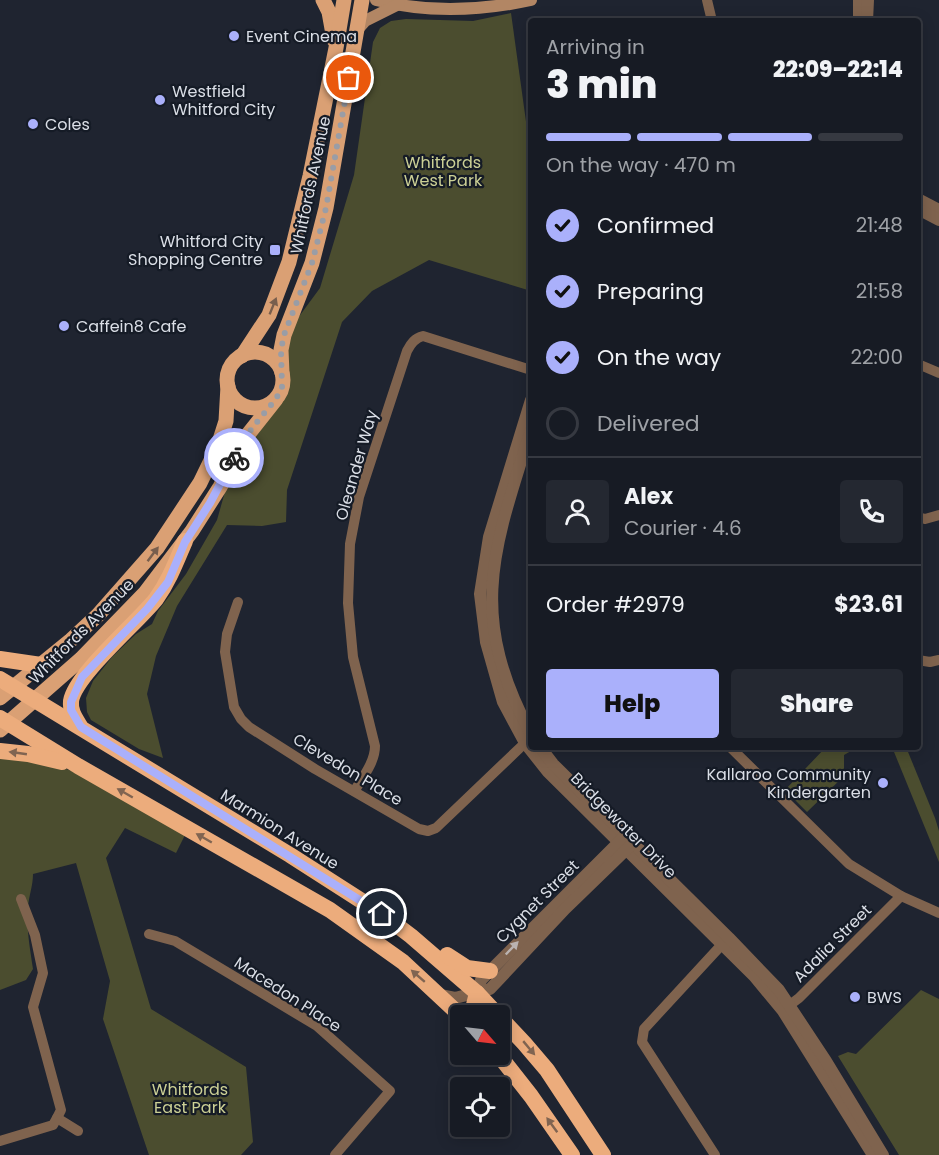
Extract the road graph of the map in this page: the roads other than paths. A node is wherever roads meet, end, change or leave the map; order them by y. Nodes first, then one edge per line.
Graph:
1 (323, 0) edge
2 (344, 0) edge
3 (362, 0) edge
4 (375, 0) edge
5 (531, 0) edge
6 (707, 0) edge
7 (859, 0) edge
8 (868, 0) edge
9 (399, 4) junction
10 (711, 18) edge
11 (859, 18) edge
12 (867, 18) edge
13 (357, 30) junction
14 (336, 48) junction
15 (921, 201) edge
16 (921, 209) edge
17 (937, 211) edge
18 (242, 356) junction
19 (921, 365) edge
20 (528, 369) edge
21 (282, 373) junction
22 (939, 374) edge
23 (228, 386) junction
24 (276, 399) junction
25 (528, 410) edge
26 (528, 440) edge
27 (939, 515) edge
28 (921, 518) edge
29 (185, 542) junction
30 (238, 602) dead end
31 (0, 659) edge
32 (921, 660) edge
33 (939, 660) edge
34 (41, 665) junction
35 (4, 688) edge
36 (35, 701) junction
37 (3, 724) edge
38 (81, 727) junction
39 (528, 736) edge
40 (528, 738) edge
41 (528, 740) edge
42 (535, 750) edge
43 (542, 750) edge
44 (733, 750) edge
45 (0, 751) edge
46 (78, 766) junction
47 (355, 790) junction
48 (625, 843) junction
49 (901, 896) junction
50 (21, 898) dead end
51 (939, 913) edge
52 (382, 914) junction
53 (149, 934) dead end
54 (726, 941) junction
55 (490, 971) junction
56 (477, 993) junction
57 (440, 995) junction
58 (450, 1005) edge
59 (474, 1005) edge
60 (786, 1008) junction
61 (507, 1065) edge
62 (57, 1118) junction
63 (78, 1131) dead end
64 (0, 1142) edge
65 (335, 1155) edge
66 (572, 1155) edge
67 (603, 1155) edge
68 (715, 1155) edge
69 (873, 1155) edge
70 (884, 1155) edge

1 - 14 main road
2 - 14 main road, Whitfords Avenue
3 - 13 main road, Whitfords Avenue
4 - 9 main road
5 - 9 main road
6 - 10 street
7 - 11 street
8 - 12 street
9 - 13 main road
13 - 21 main road, Whitfords Avenue
18 -> 14 main road, Whitfords Avenue
15 - 17 street
16 - 17 street
18 - 21 main road
18 - 23 main road
19 - 22 street
20 - 47 street, Oleander Way
21 - 24 main road
23 - 24 main road
34 -> 23 main road, Whitfords Avenue
24 - 29 main road, Whitfords Avenue
25 - 40 street, Bridgewater Drive
26 - 39 street, Bridgewater Drive
27 - 28 street
29 - 36 main road, Whitfords Avenue
29 - 38 highway
30 - 47 street, Clevedon Place
31 - 34 highway
32 - 33 street
34 - 35 main road, Whitfords Avenue
35 - 36 highway, Marmion Avenue
36 - 37 main road, Whitfords Avenue
36 - 38 highway, Marmion Avenue
37 - 46 highway
38 - 52 highway, Marmion Avenue
41 - 47 street, Clevedon Place
42 - 48 street, Bridgewater Drive
43 - 48 street, Bridgewater Drive
44 - 49 street
46 -> 45 highway
57 -> 46 highway
48 - 54 street, Bridgewater Drive
55 -> 48 street, Cygnet Street
48 - 56 street, Cygnet Street
49 - 51 street
49 - 60 street, Adalia Street
50 - 62 street
52 - 55 highway
52 - 56 highway, Marmion Avenue
53 - 65 street, Macedon Place
54 - 60 street, Bridgewater Drive
54 - 68 street
55 - 56 street, Cygnet Street
56 - 57 street, Cygnet Street
56 - 59 highway
56 -> 67 highway, Marmion Avenue
57 - 58 highway
60 - 69 street, Bridgewater Drive
60 - 70 street, Bridgewater Drive
66 -> 61 highway
62 - 63 street
62 - 64 street

